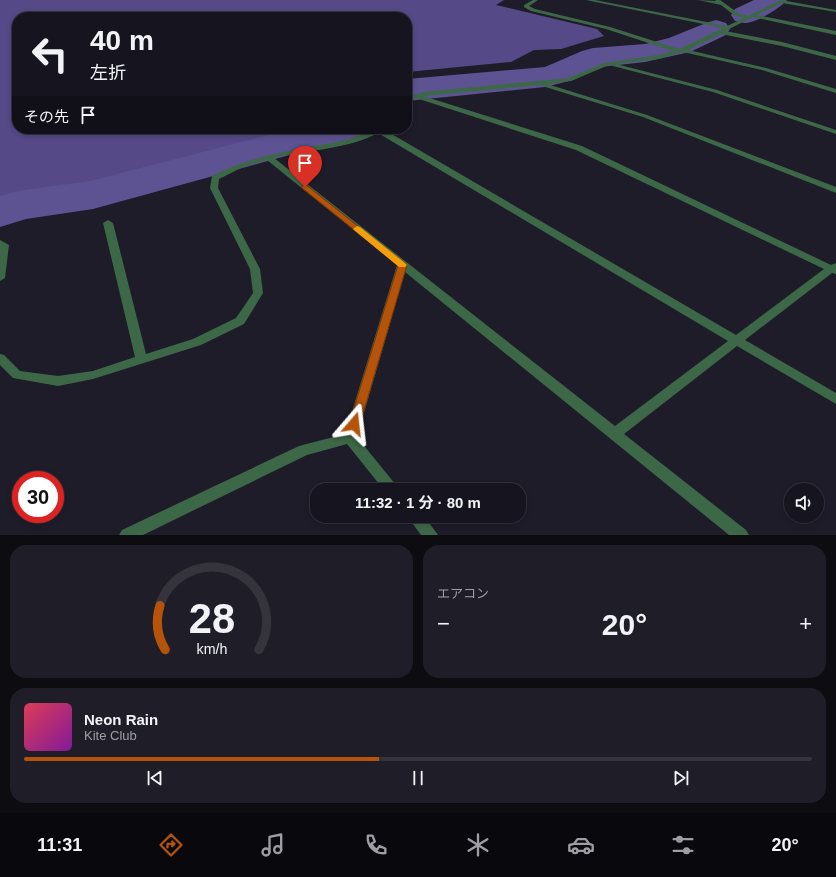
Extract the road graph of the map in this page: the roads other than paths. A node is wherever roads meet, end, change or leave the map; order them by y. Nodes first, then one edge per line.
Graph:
1 (536, 0) edge
2 (588, 0) edge
3 (700, 0) edge
4 (717, 0) edge
5 (783, 1) edge
6 (723, 4) junction
7 (836, 11) edge
8 (750, 17) junction
9 (728, 28) junction
10 (721, 32) junction
11 (836, 33) edge
12 (681, 50) junction
13 (836, 58) edge
14 (606, 64) junction
15 (540, 84) junction
16 (836, 91) edge
17 (416, 96) junction
18 (412, 97) edge
19 (836, 132) edge
20 (367, 134) edge
21 (385, 134) edge
22 (268, 157) junction
23 (836, 190) edge
24 (108, 224) dead end
25 (0, 243) edge
26 (402, 265) junction
27 (834, 268) edge
28 (0, 278) edge
29 (737, 340) junction
30 (0, 358) edge
31 (142, 360) junction
32 (836, 399) edge
33 (614, 434) junction
34 (350, 438) junction
35 (387, 483) edge
36 (421, 523) edge
37 (127, 535) edge
38 (430, 535) edge
39 (741, 535) edge

1 - 12 street
2 - 9 street
3 - 6 street
4 - 6 street
5 - 7 street
5 - 8 street
6 - 8 street
8 - 9 street
8 - 11 street
9 - 10 street
10 - 12 street
10 - 13 street
12 - 14 street
12 - 16 street
14 - 15 street
14 - 19 street
15 - 17 street
15 - 23 street
17 - 18 street
17 - 27 street
20 - 22 street
21 - 29 street
22 - 26 street
22 - 31 street
24 - 31 street
25 - 28 street
26 - 33 street
26 - 34 street
27 - 29 street
29 - 32 street
29 - 33 street
30 - 31 street
33 - 39 street
34 - 35 street
34 - 37 street
36 - 38 street

